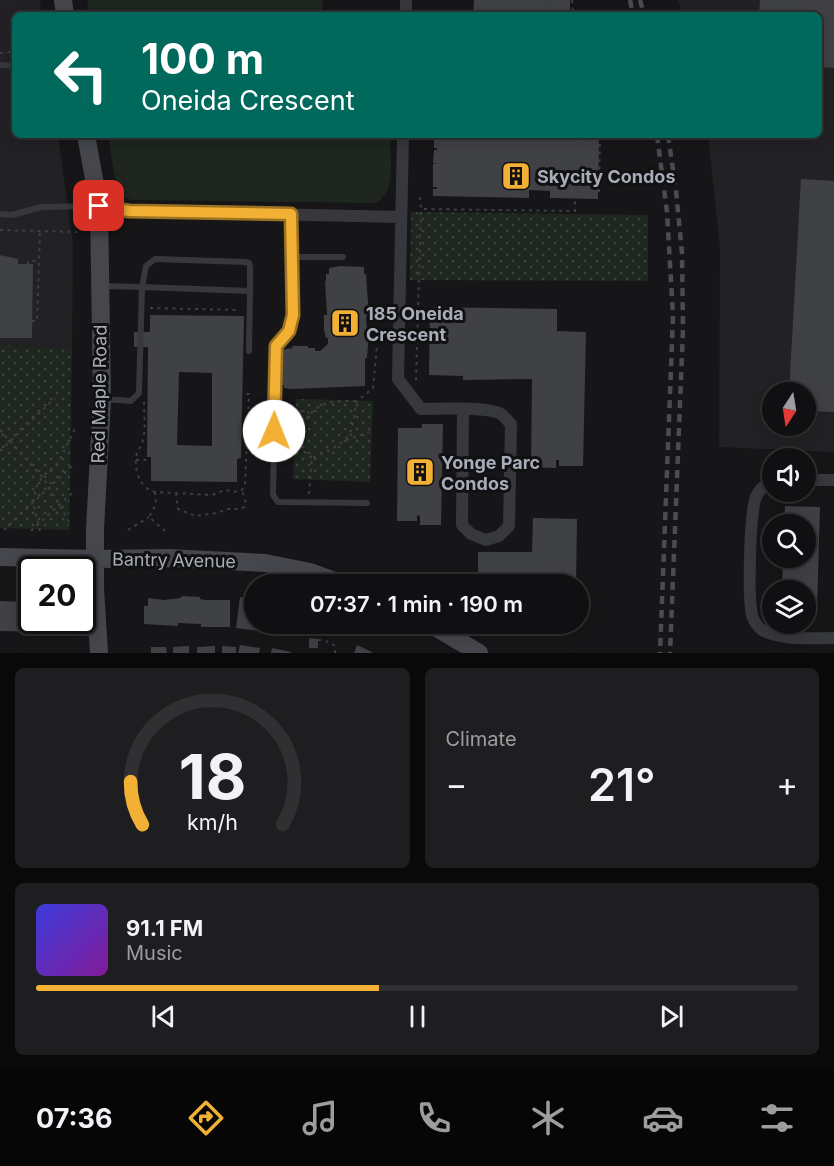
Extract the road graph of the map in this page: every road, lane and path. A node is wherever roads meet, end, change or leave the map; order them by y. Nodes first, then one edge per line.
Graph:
1 (87, 138) edge
2 (403, 138) edge
3 (582, 138) edge
4 (600, 138) edge
5 (582, 189) dead end
6 (420, 197) dead end
7 (99, 206) junction
8 (421, 209) junction
9 (0, 214) edge
10 (291, 214) junction
11 (401, 217) junction
12 (0, 230) edge
13 (40, 231) junction
14 (77, 232) dead end
15 (292, 256) junction
16 (343, 257) dead end
17 (39, 261) junction
18 (28, 264) dead end
19 (101, 286) junction
20 (142, 287) junction
21 (250, 291) junction
22 (146, 308) dead end
23 (250, 310) junction
24 (32, 321) dead end
25 (377, 345) dead end
26 (249, 351) dead end
27 (243, 394) dead end
28 (55, 398) dead end
29 (102, 399) junction
30 (144, 399) dead end
31 (357, 401) junction
32 (416, 402) junction
33 (274, 410) junction
34 (463, 410) junction
35 (309, 413) junction
36 (75, 429) dead end
37 (0, 430) edge
38 (369, 432) dead end
39 (344, 440) junction
40 (10, 441) junction
41 (0, 451) edge
42 (312, 458) junction
43 (136, 460) junction
44 (151, 460) dead end
45 (73, 465) dead end
46 (42, 477) junction
47 (816, 480) edge
48 (834, 480) edge
49 (49, 488) junction
50 (762, 488) edge
51 (242, 490) junction
52 (155, 492) junction
53 (72, 493) dead end
54 (176, 493) junction
55 (33, 502) junction
56 (308, 503) junction
57 (367, 503) dead end
58 (59, 505) junction
59 (149, 517) junction
60 (37, 524) junction
61 (71, 525) dead end
62 (4, 530) dead end
63 (128, 530) dead end
64 (31, 531) dead end
65 (40, 531) dead end
66 (165, 531) dead end
67 (96, 556) edge
68 (0, 557) edge
69 (18, 557) edge
70 (96, 559) edge
71 (313, 574) edge
72 (96, 604) edge
73 (447, 634) edge
74 (834, 639) edge
75 (318, 640) dead end
76 (99, 653) edge
77 (335, 653) edge
78 (479, 653) edge

1 - 7 street, Red Maple Road
2 - 11 street
3 - 5 path
4 - 8 path
6 - 8 path
7 - 9 lane
7 - 10 street
7 - 19 street, Red Maple Road
8 - 32 path
10 - 11 street
10 - 15 lane
11 - 32 street
12 - 13 path
13 - 14 path
13 - 17 path
15 - 16 lane
15 - 33 lane
17 - 18 path
17 - 24 path
19 - 20 lane
19 - 29 street, Red Maple Road
20 - 21 lane
20 - 21 lane
20 - 29 lane
21 - 23 lane
22 - 23 path
23 - 26 lane
25 - 31 path
27 - 51 path
28 - 40 path
29 - 67 street, Red Maple Road
30 - 43 path
31 - 35 path
31 - 39 path
32 - 34 street
33 - 35 path
33 - 56 lane
34 - 34 street
35 - 42 path
36 - 46 path
37 - 40 path
38 - 39 path
39 - 42 path
40 - 41 path
40 - 46 path
42 - 56 path
43 - 44 path
43 - 52 path
45 - 49 path
46 - 49 path
46 - 55 path
47 - 48 street
49 - 55 path
49 - 58 path
50 - 74 street
51 - 54 path
51 - 54 path
52 - 54 path
52 - 59 path
53 - 58 path
55 - 60 path
55 - 62 path
56 - 57 lane
58 - 60 path
58 - 61 path
59 - 63 path
59 - 66 path
60 - 64 path
60 - 65 path
68 - 69 street, Bantry Avenue
70 - 71 street, Bantry Avenue
72 - 76 street, Red Maple Road
73 - 78 street
75 - 77 path

